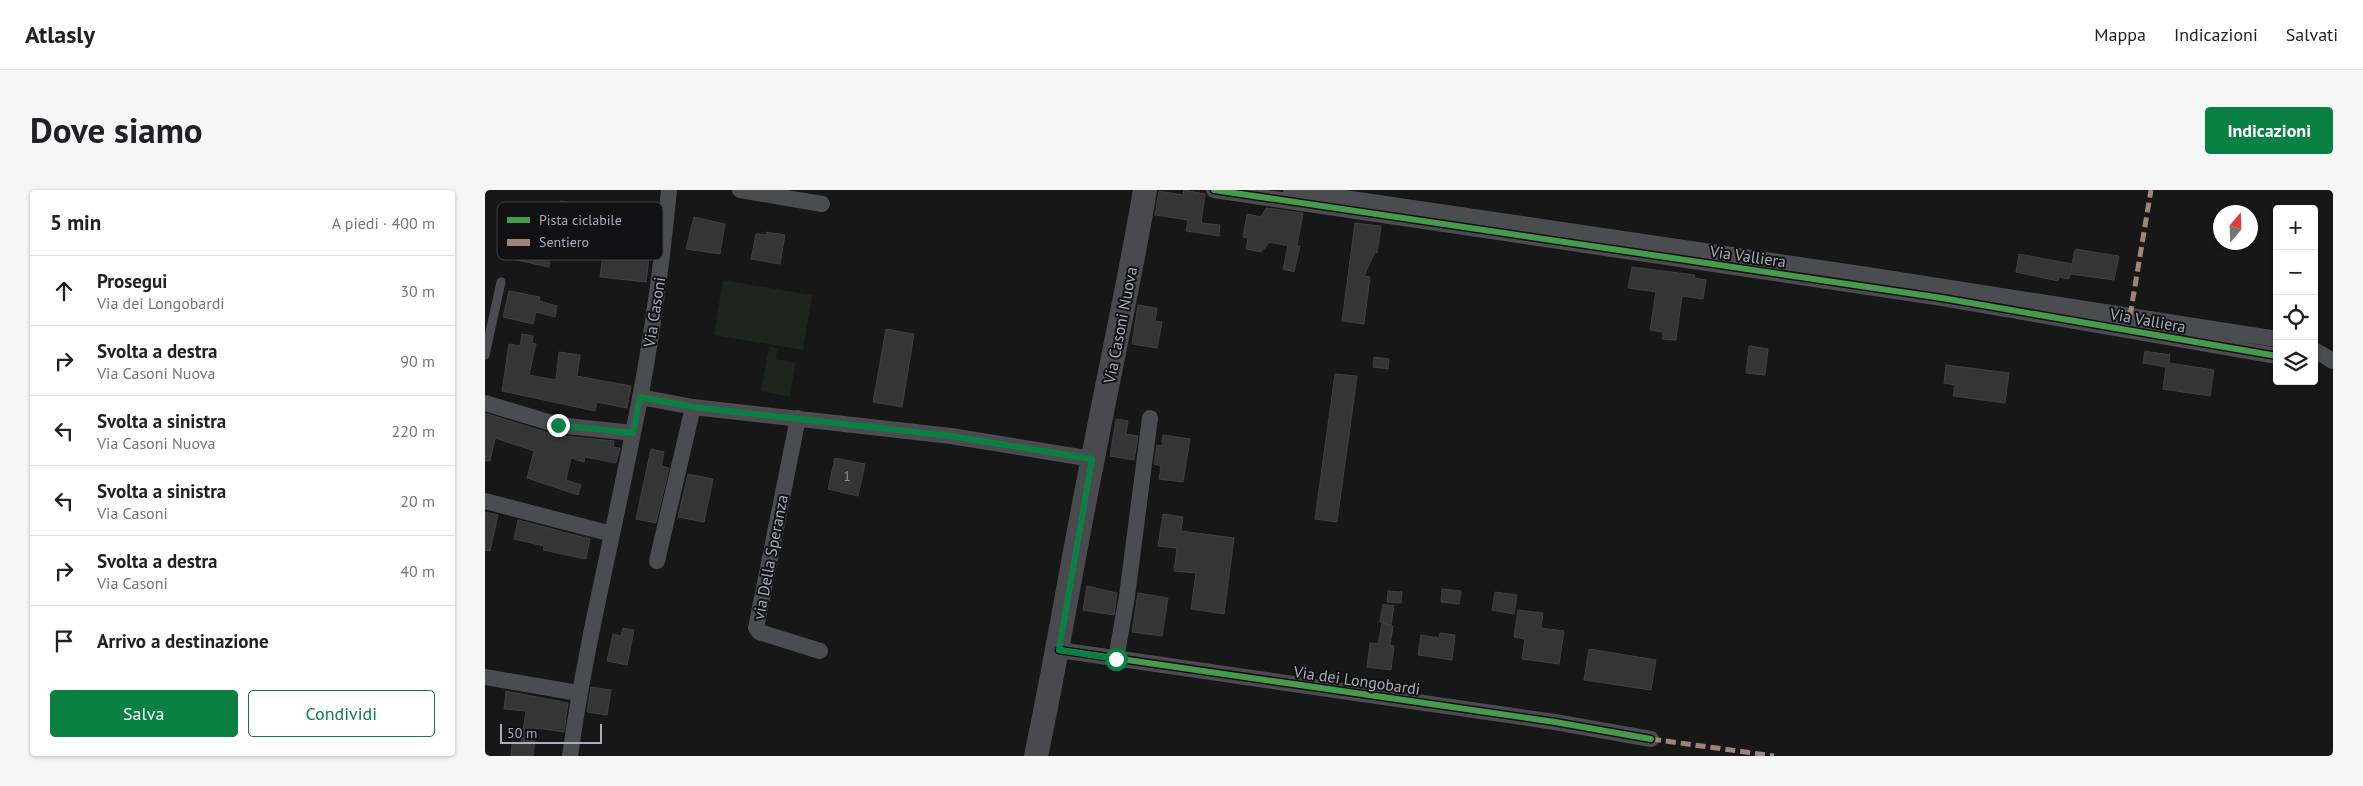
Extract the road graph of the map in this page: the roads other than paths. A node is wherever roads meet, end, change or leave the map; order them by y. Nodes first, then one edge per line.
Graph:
1 (669, 190) edge
2 (740, 190) edge
3 (1145, 190) edge
4 (1214, 190) edge
5 (1291, 190) edge
6 (822, 204) dead end
7 (1399, 213) junction
8 (663, 250) edge
9 (662, 260) edge
10 (501, 282) dead end
11 (2273, 338) edge
12 (2318, 352) edge
13 (485, 355) edge
14 (2273, 355) edge
15 (2332, 360) edge
16 (2318, 362) edge
17 (640, 397) junction
18 (485, 403) edge
19 (693, 407) junction
20 (798, 418) junction
21 (1150, 418) dead end
22 (633, 433) junction
23 (1092, 459) junction
24 (485, 501) edge
25 (612, 534) junction
26 (657, 561) dead end
27 (1059, 650) junction
28 (820, 651) dead end
29 (1116, 659) junction
30 (485, 677) edge
31 (578, 693) junction
32 (1651, 738) dead end
33 (569, 756) edge
34 (1037, 756) edge

1 - 8 street, Via Casoni
2 - 6 street
3 - 23 main road, Via Casoni Nuova
4 - 7 street, Via Valliera
5 - 7 street, Via Valliera
7 - 11 street, Via Valliera
7 - 14 street, Via Valliera
9 - 17 street, Via Casoni
10 - 13 lane
12 - 15 street
15 - 16 street
17 - 19 street
17 - 22 street, Via Casoni
18 - 22 street
19 - 20 street
19 - 26 street
20 - 23 street
20 - 28 street, via Della Speranza
21 - 29 street
22 - 25 street, Via Casoni
23 - 27 main road, Via Casoni Nuova
24 - 25 street
25 - 31 street, Via Casoni
27 - 29 street, Via dei Longobardi
27 - 34 main road, Via Casoni Nuova
29 - 32 street, Via dei Longobardi
30 - 31 street
31 - 33 street, Via Casoni

